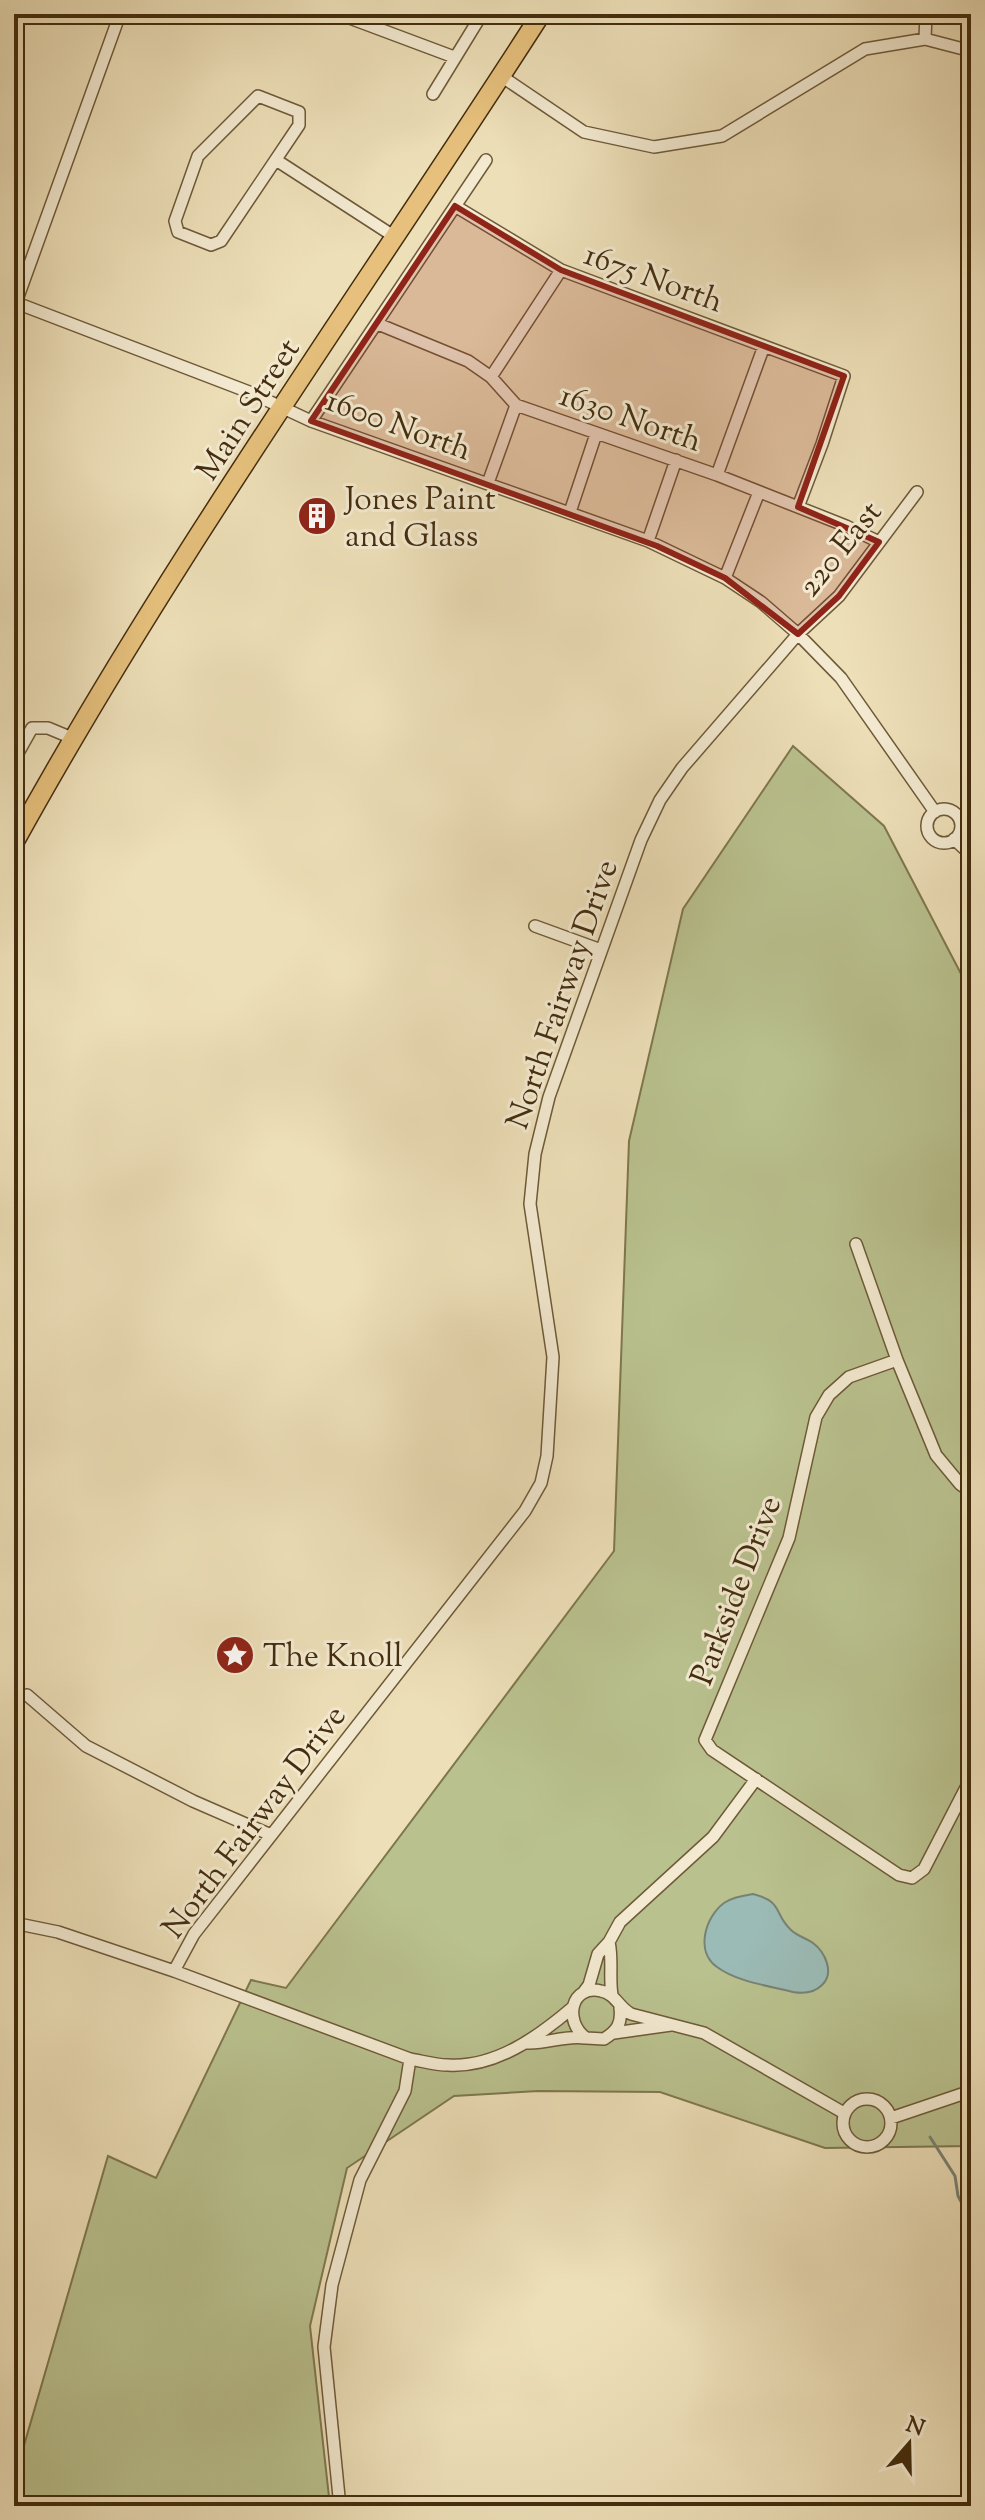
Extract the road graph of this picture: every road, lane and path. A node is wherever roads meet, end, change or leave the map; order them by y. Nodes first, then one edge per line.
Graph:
1 (120, 14) edge
2 (339, 14) edge
3 (482, 14) edge
4 (541, 14) edge
5 (926, 14) edge
6 (925, 39) junction
7 (970, 46) edge
8 (454, 57) junction
9 (501, 76) junction
10 (433, 94) dead end
11 (276, 160) junction
12 (486, 160) dead end
13 (455, 206) junction
14 (395, 237) junction
15 (561, 270) junction
16 (15, 305) edge
17 (378, 324) junction
18 (764, 346) junction
19 (491, 377) junction
20 (516, 405) junction
21 (284, 407) junction
22 (311, 421) junction
23 (596, 434) junction
24 (676, 460) junction
25 (717, 475) junction
26 (488, 483) junction
27 (759, 492) junction
28 (917, 492) dead end
29 (798, 507) junction
30 (570, 512) junction
31 (648, 541) junction
32 (879, 542) junction
33 (725, 578) junction
34 (798, 634) junction
35 (72, 738) junction
36 (14, 760) edge
37 (935, 812) junction
38 (954, 839) junction
39 (14, 843) edge
40 (971, 855) edge
41 (535, 926) dead end
42 (601, 950) junction
43 (856, 1244) dead end
44 (897, 1360) junction
45 (971, 1492) edge
46 (27, 1695) dead end
47 (971, 1778) edge
48 (756, 1779) junction
49 (271, 1835) junction
50 (14, 1923) edge
51 (609, 1942) junction
52 (174, 1971) junction
53 (581, 1995) junction
54 (612, 1995) junction
55 (572, 2008) junction
56 (620, 2008) junction
57 (671, 2025) junction
58 (614, 2033) junction
59 (586, 2038) junction
60 (527, 2043) junction
61 (410, 2059) junction
62 (971, 2091) edge
63 (844, 2113) junction
64 (891, 2118) junction
65 (342, 2506) edge

1 - 16 street
2 - 8 street
3 - 8 street
4 - 9 main road, Main Street
5 - 6 street
6 - 7 street
6 - 9 street
8 - 10 street
9 - 14 main road, Main Street
11 - 11 street
11 - 14 street
12 - 13 street
13 - 15 street, 1675 North
13 - 17 street
14 - 21 main road, Main Street
15 - 18 street, 1675 North
15 - 19 street
16 - 21 street, 1600 North
17 - 19 street, 1630 North
17 - 22 street
18 - 25 street
18 - 29 street, 1675 North
19 - 20 street, 1630 North
20 - 23 street, 1630 North
20 - 26 street
21 - 22 street, 1600 North
21 - 35 main road, Main Street
22 - 26 street, 1600 North
23 - 24 street, 1630 North
23 - 30 street
24 - 25 street, 1630 North
24 - 31 street
25 - 27 street, 1630 North
26 - 30 street, 1600 North
27 - 29 street, 1630 North
27 - 33 street
28 - 32 street, 220 East
29 - 32 street, 1630 North
30 - 31 street, 1600 North
31 - 33 street, 1600 North
32 - 34 street, 220 East
33 - 34 street, 1600 North
34 - 37 street, 1600 North
34 - 42 street, North Fairway Drive
35 - 36 street
35 - 39 main road, Main Street
37 - 38 street
37 - 38 street
38 - 40 street
41 - 42 street
42 - 49 street, North Fairway Drive
43 - 44 street
44 - 45 street
44 - 48 street, Parkside Drive
46 - 49 street
47 - 48 street
48 - 51 street
49 - 52 street, North Fairway Drive
50 - 52 street
51 - 53 street
51 - 54 street
52 - 61 street
53 - 54 street
53 - 55 street
54 - 56 street
55 - 59 street
55 - 60 street
56 - 57 street
56 - 58 street
57 - 58 street
57 - 63 street
58 - 59 street
59 - 60 street
60 - 61 street
61 - 65 street
62 - 64 street
63 - 64 street
63 - 64 street

